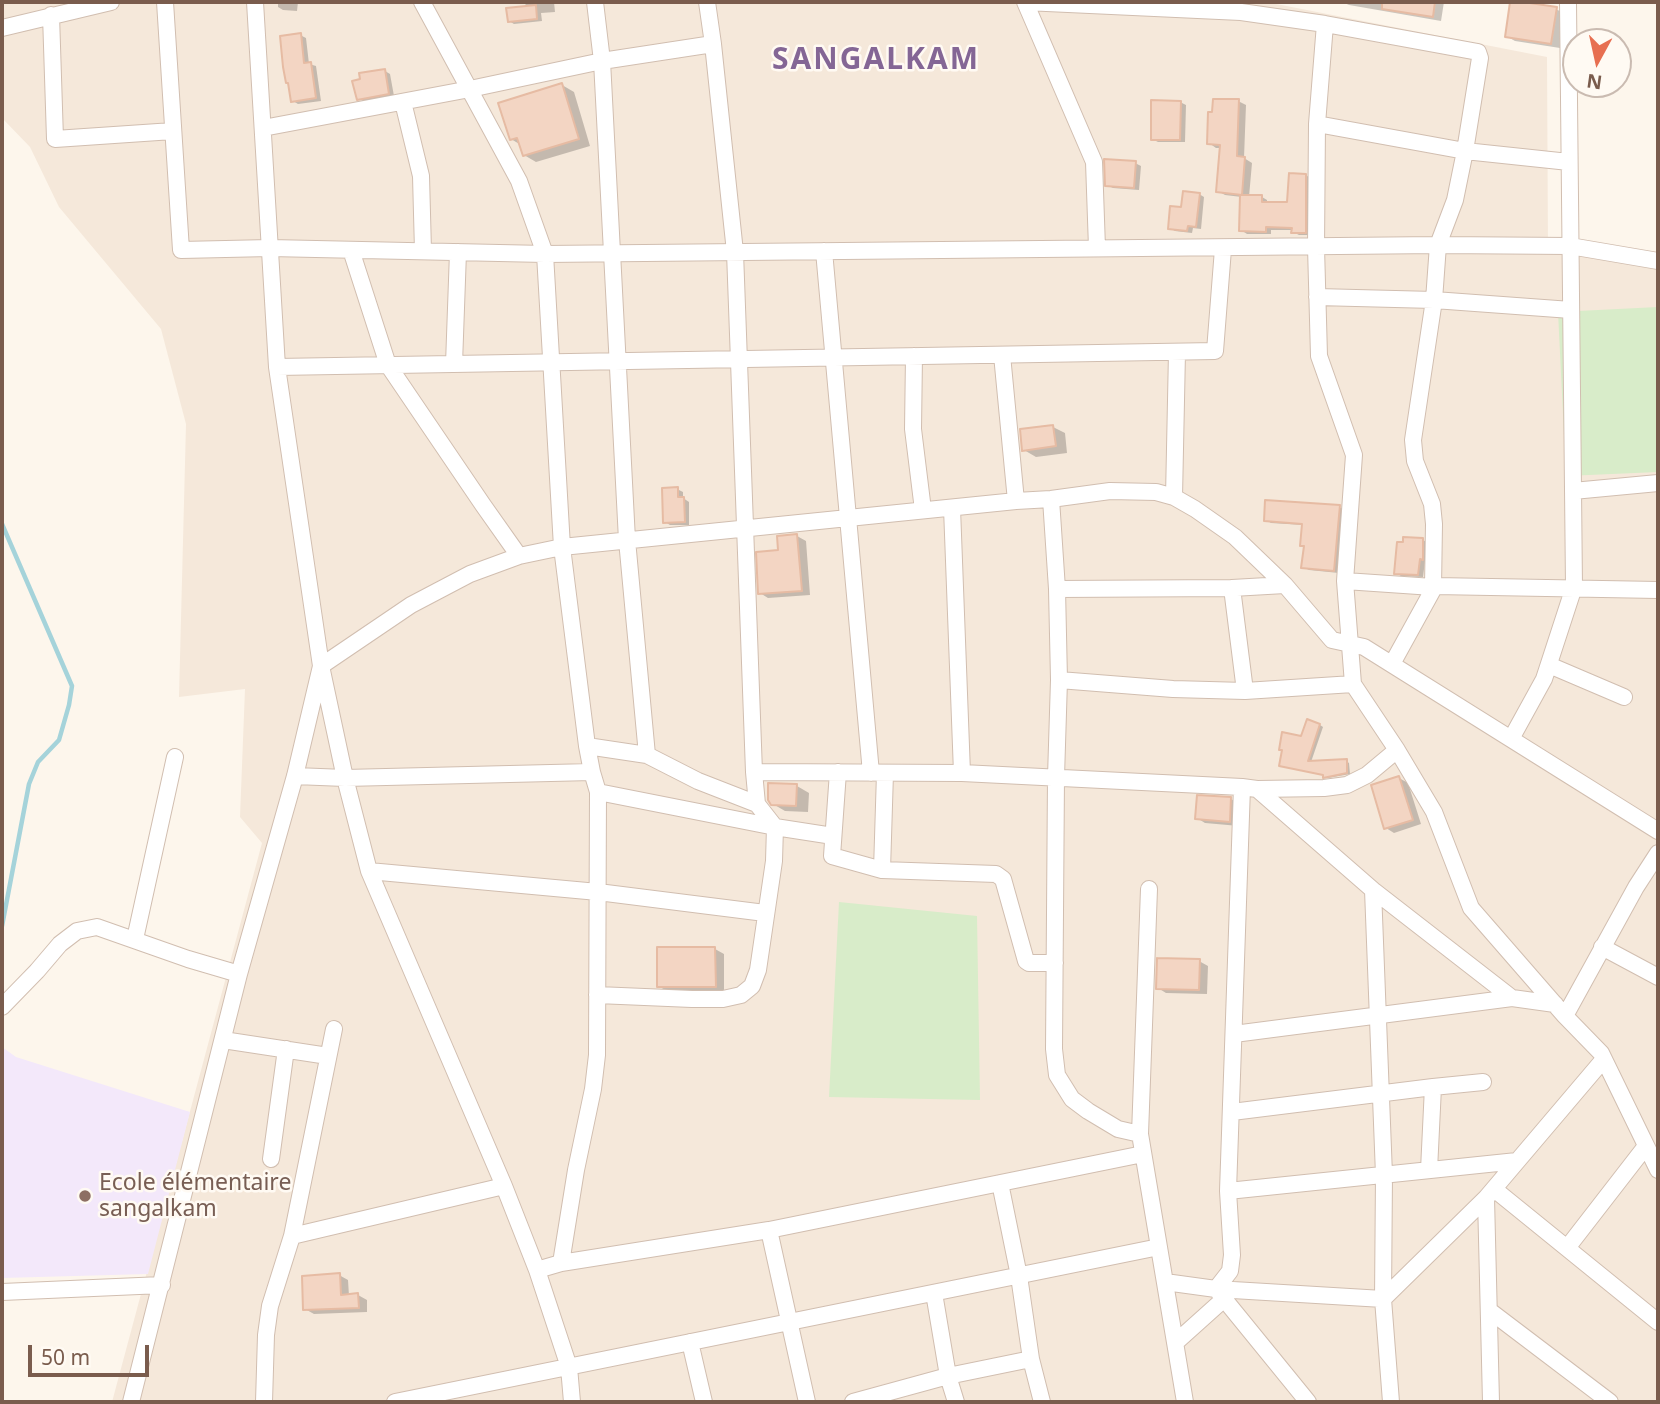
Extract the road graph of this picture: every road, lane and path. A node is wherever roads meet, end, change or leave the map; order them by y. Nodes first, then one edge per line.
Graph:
1 (111, 2) edge
2 (165, 2) edge
3 (255, 2) edge
4 (422, 2) edge
5 (595, 2) edge
6 (707, 2) edge
7 (1025, 2) edge
8 (1568, 2) edge
9 (51, 15) junction
10 (1325, 24) junction
11 (2, 28) edge
12 (713, 44) junction
13 (601, 61) junction
14 (470, 89) junction
15 (403, 102) junction
16 (1317, 124) junction
17 (263, 128) junction
18 (173, 131) junction
19 (1465, 151) junction
20 (1569, 162) junction
21 (1438, 245) junction
22 (1570, 246) junction
23 (1316, 247) junction
24 (270, 248) junction
25 (1097, 248) junction
26 (1223, 249) junction
27 (351, 250) junction
28 (423, 251) junction
29 (824, 251) junction
30 (458, 252) junction
31 (735, 252) junction
32 (612, 253) junction
33 (545, 254) junction
34 (1658, 261) edge
35 (1317, 297) junction
36 (1434, 300) junction
37 (1571, 310) junction
38 (1177, 352) junction
39 (1002, 355) junction
40 (914, 356) junction
41 (833, 357) junction
42 (738, 359) junction
43 (617, 361) junction
44 (551, 362) junction
45 (454, 364) junction
46 (388, 365) junction
47 (277, 367) junction
48 (1658, 483) edge
49 (1573, 491) junction
50 (1174, 497) junction
51 (1051, 499) junction
52 (1016, 501) junction
53 (952, 508) junction
54 (923, 510) junction
55 (848, 518) junction
56 (745, 528) junction
57 (627, 540) junction
58 (562, 547) junction
59 (519, 556) junction
60 (1345, 581) junction
61 (1285, 585) junction
62 (1433, 587) junction
63 (1574, 587) junction
64 (1232, 588) junction
65 (1057, 589) junction
66 (1658, 590) edge
67 (1350, 644) junction
68 (1392, 664) junction
69 (1549, 665) junction
70 (321, 666) junction
71 (1059, 680) junction
72 (1353, 684) junction
73 (1245, 691) junction
74 (1624, 697) dead end
75 (1511, 739) junction
76 (587, 746) junction
77 (1397, 750) junction
78 (647, 755) junction
79 (175, 757) dead end
80 (592, 772) junction
81 (754, 772) junction
82 (838, 772) junction
83 (878, 773) junction
84 (962, 773) junction
85 (295, 776) junction
86 (1056, 777) junction
87 (345, 778) junction
88 (1250, 788) junction
89 (598, 792) junction
90 (757, 804) junction
91 (775, 827) junction
92 (1658, 831) edge
93 (833, 836) junction
94 (1658, 853) edge
95 (369, 870) junction
96 (882, 870) junction
97 (1149, 889) dead end
98 (1373, 890) junction
99 (598, 892) junction
100 (765, 913) junction
101 (135, 939) junction
102 (1602, 947) junction
103 (1055, 963) junction
104 (239, 974) junction
105 (1658, 977) edge
106 (597, 995) junction
107 (1512, 999) junction
108 (2, 1007) edge
109 (1560, 1010) junction
110 (1378, 1016) junction
111 (334, 1029) dead end
112 (1234, 1034) junction
113 (223, 1040) junction
114 (286, 1049) junction
115 (328, 1056) junction
116 (1604, 1059) junction
117 (1483, 1082) dead end
118 (1433, 1087) junction
119 (1381, 1094) junction
120 (1232, 1112) junction
121 (1140, 1134) junction
122 (1646, 1146) junction
123 (1143, 1154) junction
124 (271, 1158) dead end
125 (1517, 1161) junction
126 (1429, 1170) junction
127 (1658, 1170) edge
128 (1384, 1175) junction
129 (1000, 1183) junction
130 (504, 1186) junction
131 (1228, 1191) junction
132 (1490, 1194) junction
133 (769, 1230) junction
134 (292, 1236) junction
135 (1159, 1247) junction
136 (1567, 1248) junction
137 (561, 1263) junction
138 (537, 1270) junction
139 (1019, 1276) junction
140 (1165, 1282) junction
141 (162, 1286) junction
142 (2, 1292) edge
143 (934, 1293) junction
144 (1220, 1294) junction
145 (1383, 1299) junction
146 (1490, 1311) junction
147 (789, 1322) junction
148 (1658, 1322) edge
149 (690, 1342) junction
150 (1175, 1343) junction
151 (1031, 1359) junction
152 (569, 1367) junction
153 (948, 1376) junction
154 (131, 1402) edge
155 (264, 1402) edge
156 (395, 1402) edge
157 (572, 1402) edge
158 (704, 1402) edge
159 (807, 1402) edge
160 (853, 1402) edge
161 (956, 1402) edge
162 (1042, 1402) edge
163 (1185, 1402) edge
164 (1308, 1402) edge
165 (1391, 1402) edge
166 (1491, 1402) edge
167 (1610, 1402) edge

1 - 9 street
2 - 18 street
3 - 17 street
4 - 14 street
5 - 13 street
6 - 12 street
7 - 10 street
7 - 25 street
8 - 20 street
9 - 11 street
9 - 18 street
10 - 16 street
10 - 19 street
12 - 13 street
12 - 31 street
13 - 14 street
13 - 32 street
14 - 15 street
14 - 33 street
15 - 17 street
15 - 28 street
16 - 19 street
16 - 23 street
17 - 24 street
18 - 24 street
19 - 20 street
19 - 21 street
20 - 22 street
21 - 22 street
21 - 23 street
21 - 36 street
22 - 34 street
22 - 37 street
23 - 26 street
23 - 35 street
24 - 27 street
24 - 47 street
25 - 26 street
25 - 29 street
26 - 38 street
27 - 28 street
27 - 46 street
28 - 30 street
29 - 31 street
29 - 41 street
30 - 33 street
30 - 45 street
31 - 32 street
31 - 42 street
32 - 33 street
32 - 43 street
33 - 44 street
35 - 36 street
35 - 60 street
36 - 37 street
36 - 62 street
37 - 49 street
38 - 39 street
38 - 50 street
39 - 40 street
39 - 52 street
40 - 41 street
40 - 54 street
41 - 42 street
41 - 55 street
42 - 43 street
42 - 56 street
43 - 44 street
43 - 57 street
44 - 45 street
44 - 58 street
45 - 46 street
46 - 47 street
46 - 59 street
47 - 70 street
48 - 49 street
49 - 63 street
50 - 51 street
50 - 61 street
51 - 52 street
51 - 65 street
52 - 53 street
53 - 54 street
53 - 84 street
54 - 55 street
55 - 56 street
55 - 83 street
56 - 57 street
56 - 81 street
57 - 58 street
57 - 78 street
58 - 59 street
58 - 76 street
59 - 70 street
60 - 62 street
60 - 67 street
61 - 64 street
61 - 67 street
62 - 63 street
62 - 68 street
63 - 66 street
63 - 69 street
64 - 65 street
64 - 73 street
65 - 71 street
67 - 68 street
67 - 72 street
68 - 75 street
69 - 74 street
69 - 75 street
70 - 85 street
70 - 87 street
71 - 73 street
71 - 86 street
72 - 73 street
72 - 77 street
75 - 92 street
76 - 78 street
76 - 80 street
77 - 88 street
77 - 109 street
78 - 90 street
79 - 101 street
80 - 87 street
80 - 89 street
81 - 82 street
81 - 90 street
82 - 83 street
82 - 93 street
83 - 84 street
83 - 96 street
84 - 86 street
85 - 87 street
85 - 104 street
86 - 88 street
86 - 103 street
87 - 95 street
88 - 98 street
88 - 112 street
89 - 91 street
89 - 99 street
90 - 91 street
91 - 93 street
91 - 100 street
93 - 96 street
94 - 102 street
95 - 99 street
95 - 130 street
96 - 103 street
97 - 121 street
98 - 107 street
98 - 110 street
99 - 100 street
99 - 106 street
100 - 106 street
101 - 104 street
101 - 108 street
102 - 105 street
102 - 109 street
103 - 121 street
104 - 113 street
106 - 137 street
107 - 109 street
107 - 110 street
109 - 116 street
110 - 112 street
110 - 119 street
111 - 115 street
112 - 120 street
113 - 114 street
113 - 141 street
114 - 115 street
114 - 124 street
115 - 134 street
116 - 122 street
116 - 125 street
117 - 118 street
118 - 119 street
118 - 126 street
119 - 120 street
119 - 128 street
120 - 131 street
121 - 123 street
122 - 127 street
122 - 136 street
123 - 129 street
123 - 135 street
125 - 126 street
125 - 132 street
126 - 128 street
128 - 131 street
128 - 145 street
129 - 133 street
129 - 139 street
130 - 134 street
130 - 138 street
131 - 144 street
132 - 136 street
132 - 145 street
132 - 146 street
133 - 137 street
133 - 147 street
134 - 155 street
135 - 139 street
135 - 140 street
136 - 148 street
137 - 138 street
138 - 152 street
139 - 143 street
139 - 151 street
140 - 144 street
140 - 150 street
141 - 142 street
141 - 154 street
143 - 147 street
143 - 153 street
144 - 145 street
144 - 150 street
144 - 164 street
145 - 165 street
146 - 166 street
146 - 167 street
147 - 149 street
147 - 159 street
149 - 152 street
149 - 158 street
150 - 163 street
151 - 153 street
151 - 162 street
152 - 156 street
152 - 157 street
153 - 160 street
153 - 161 street

